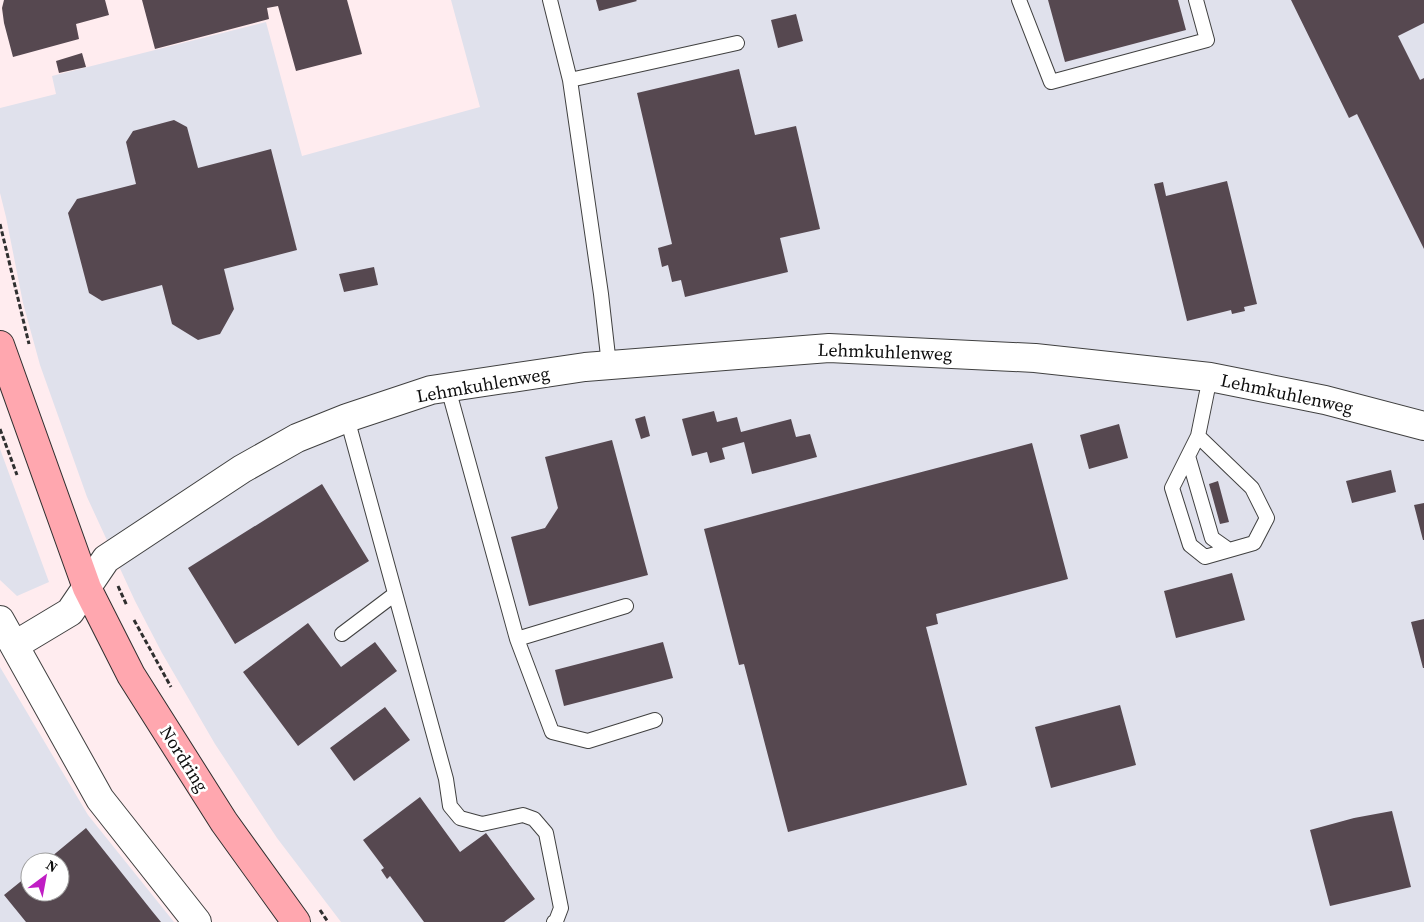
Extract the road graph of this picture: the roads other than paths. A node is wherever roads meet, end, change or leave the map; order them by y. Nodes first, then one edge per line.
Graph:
1 (550, 0) edge
2 (1019, 0) edge
3 (1196, 0) edge
4 (737, 44) dead end
5 (570, 80) junction
6 (0, 345) edge
7 (609, 365) junction
8 (1210, 378) junction
9 (448, 388) junction
10 (347, 418) junction
11 (1424, 426) edge
12 (1198, 436) junction
13 (1188, 456) junction
14 (1229, 550) junction
15 (87, 588) junction
16 (395, 594) junction
17 (626, 606) dead end
18 (0, 620) edge
19 (342, 634) dead end
20 (517, 639) junction
21 (15, 645) junction
22 (655, 720) dead end
23 (306, 914) edge
24 (197, 922) edge
25 (554, 922) edge

1 - 5 lane
2 - 3 lane
4 - 5 lane
5 - 7 lane
6 - 15 main road, Nordring
7 - 8 street, Lehmkuhlenweg
7 - 9 street, Lehmkuhlenweg
8 - 11 street, Lehmkuhlenweg
8 - 12 lane
9 - 10 street, Lehmkuhlenweg
9 - 20 lane
10 - 15 street, Lehmkuhlenweg
10 - 16 lane
12 - 13 lane
12 - 14 lane
13 - 14 lane
13 - 14 lane
15 - 21 street
15 - 23 main road, Nordring
16 - 19 lane
16 - 25 lane
17 - 20 lane
18 - 21 street
20 - 22 lane
21 - 24 street

